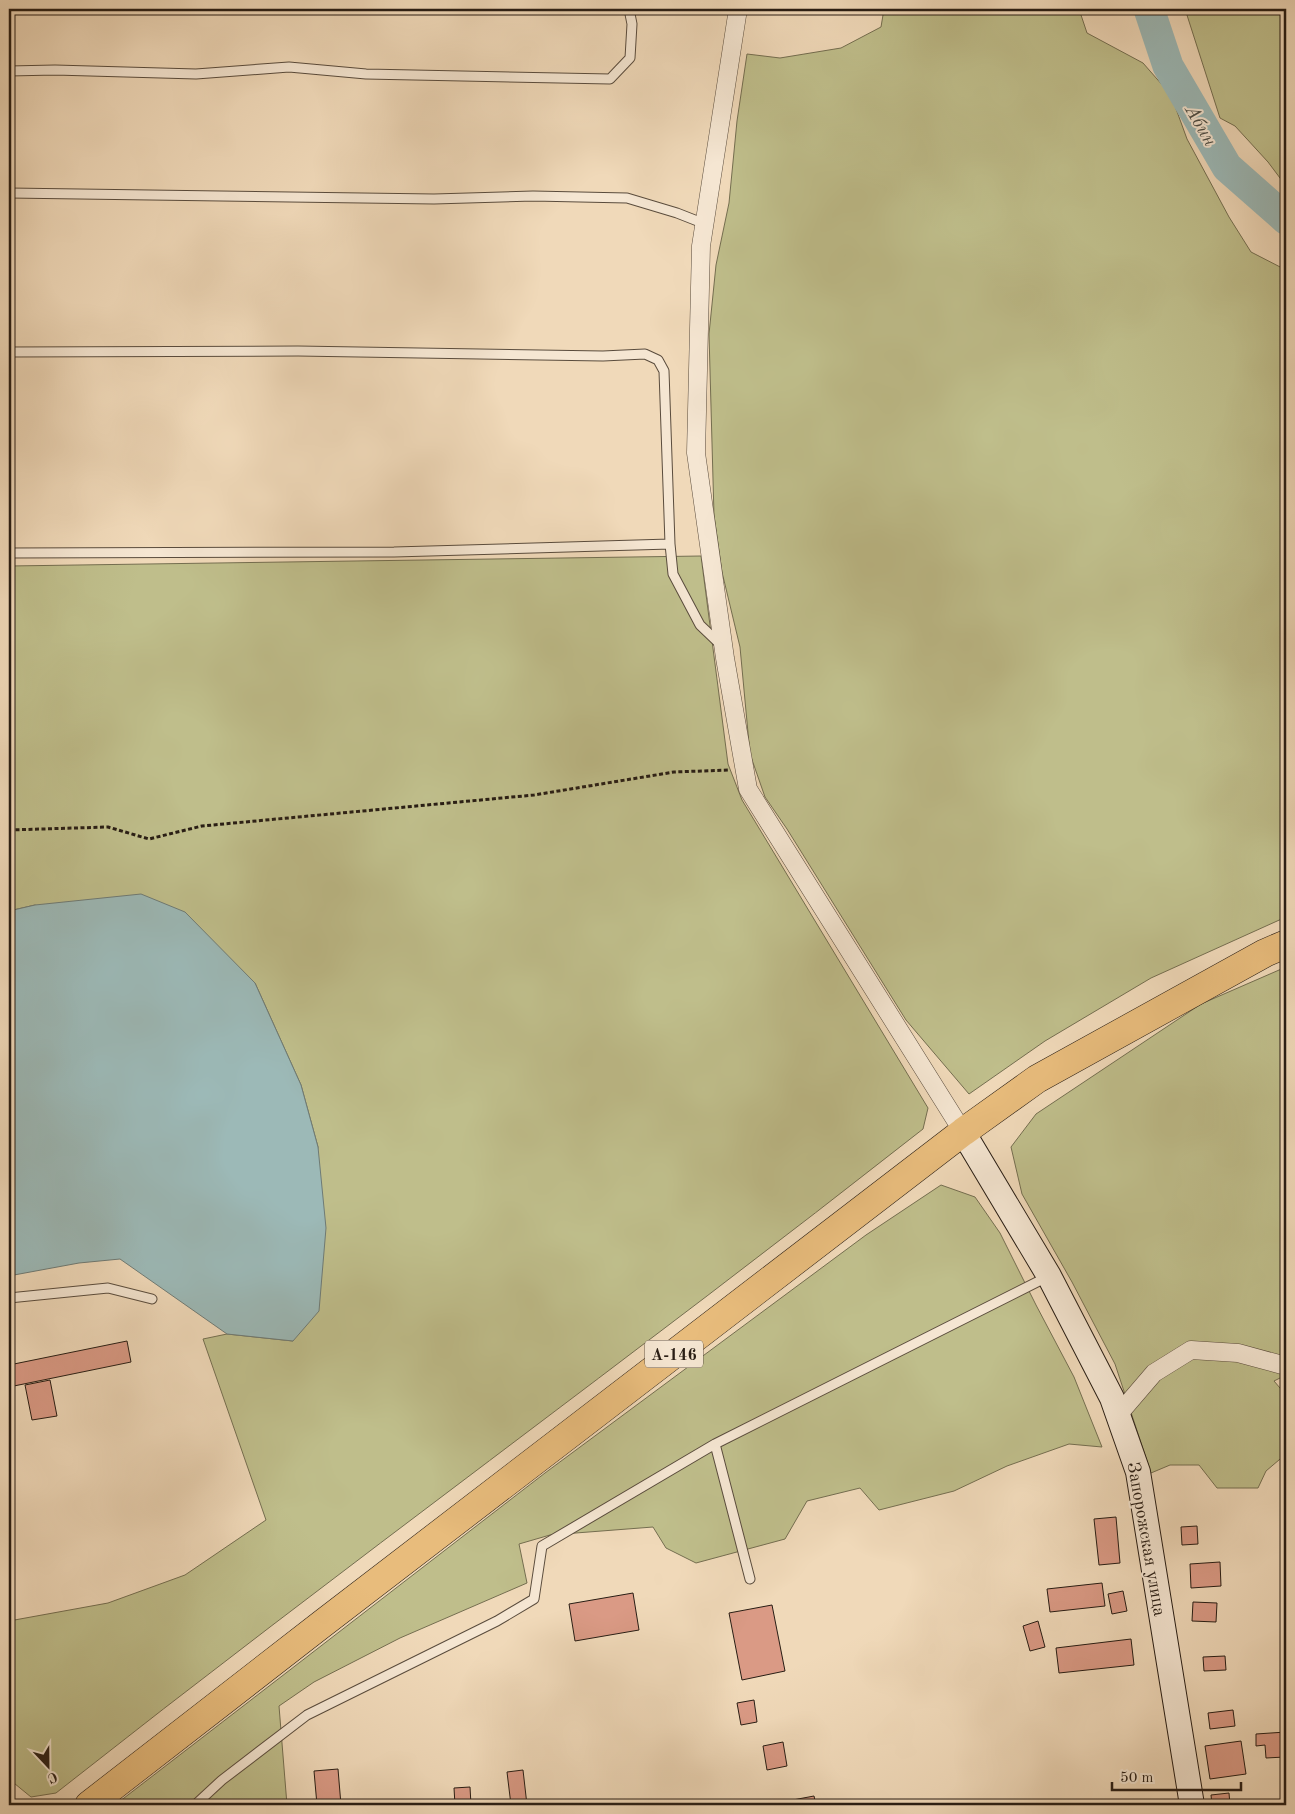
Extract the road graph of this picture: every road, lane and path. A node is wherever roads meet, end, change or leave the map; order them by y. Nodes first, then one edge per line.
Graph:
1 (629, 9) edge
2 (738, 9) edge
3 (9, 71) edge
4 (9, 193) edge
5 (705, 224) junction
6 (9, 352) edge
7 (670, 544) junction
8 (9, 553) edge
9 (724, 648) junction
10 (744, 769) junction
11 (9, 830) edge
12 (1286, 944) edge
13 (963, 1132) junction
14 (1049, 1276) junction
15 (9, 1298) edge
16 (152, 1299) dead end
17 (1286, 1366) edge
18 (1118, 1415) junction
19 (715, 1444) junction
20 (750, 1578) dead end
21 (89, 1805) edge
22 (195, 1805) edge
23 (1192, 1805) edge

1 - 3 lane
2 - 5 street
4 - 5 lane
5 - 9 street
6 - 7 lane
7 - 8 lane
7 - 9 lane
9 - 10 street
10 - 11 path
10 - 13 street
12 - 13 highway, А-146
13 - 14 main road, Запорожская улица
13 - 21 highway, А-146
14 - 18 main road, Запорожская улица
14 - 19 lane
15 - 16 lane
17 - 18 street
18 - 23 main road, Запорожская улица
19 - 20 lane
19 - 22 lane

